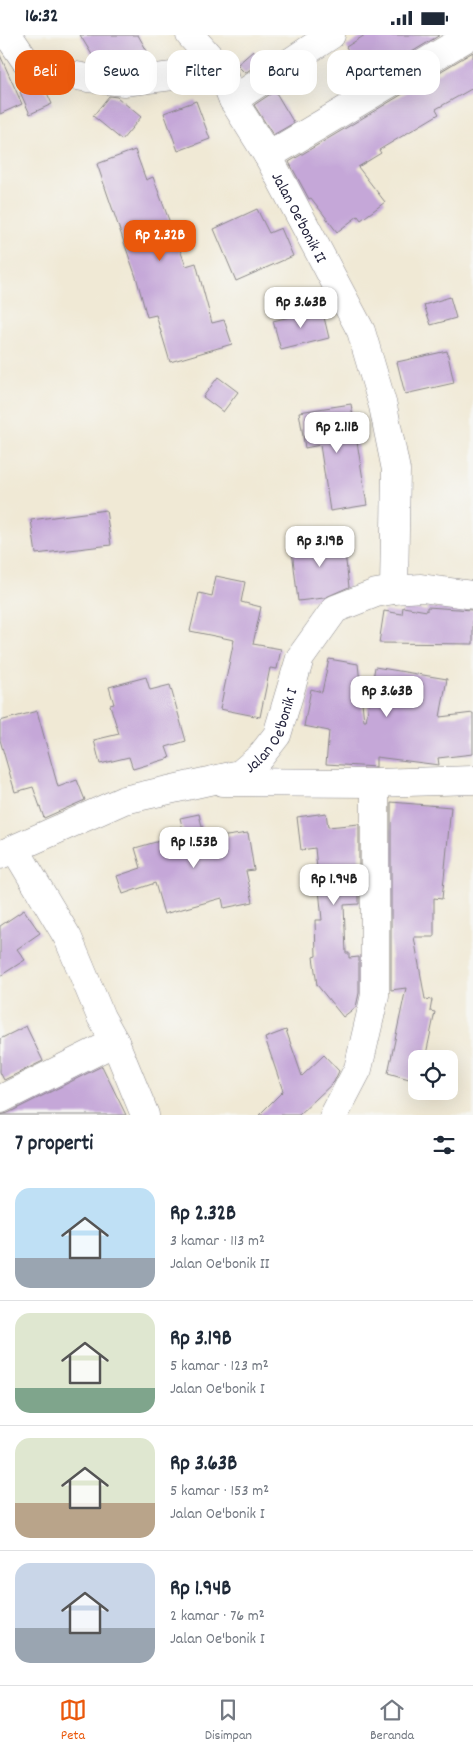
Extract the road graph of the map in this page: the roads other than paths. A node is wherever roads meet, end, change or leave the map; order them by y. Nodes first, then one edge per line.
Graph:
1 (8, 35) edge
2 (190, 35) edge
3 (331, 35) edge
4 (470, 35) edge
5 (203, 50) edge
6 (167, 76) edge
7 (231, 95) edge
8 (233, 100) junction
9 (268, 156) junction
10 (394, 590) junction
11 (473, 595) edge
12 (473, 781) edge
13 (208, 782) junction
14 (375, 783) junction
15 (8, 852) edge
16 (115, 1042) junction
17 (1, 1099) dead end
18 (144, 1115) edge
19 (334, 1115) edge

1 - 6 street
2 - 5 street, Jalan Oe'bonik II
3 - 8 street
4 - 9 street
7 - 8 street, Jalan Oe'bonik II
8 - 9 street, Jalan Oe'bonik II
9 - 10 street, Jalan Oe'bonik II
10 - 11 street, Jalan Oe'bonik I
10 - 13 street, Jalan Oe'bonik I
12 - 14 street
13 - 14 street
13 - 15 street, Jalan Oe'bonik I
14 - 19 street
15 - 16 street
16 - 17 street
16 - 18 street

